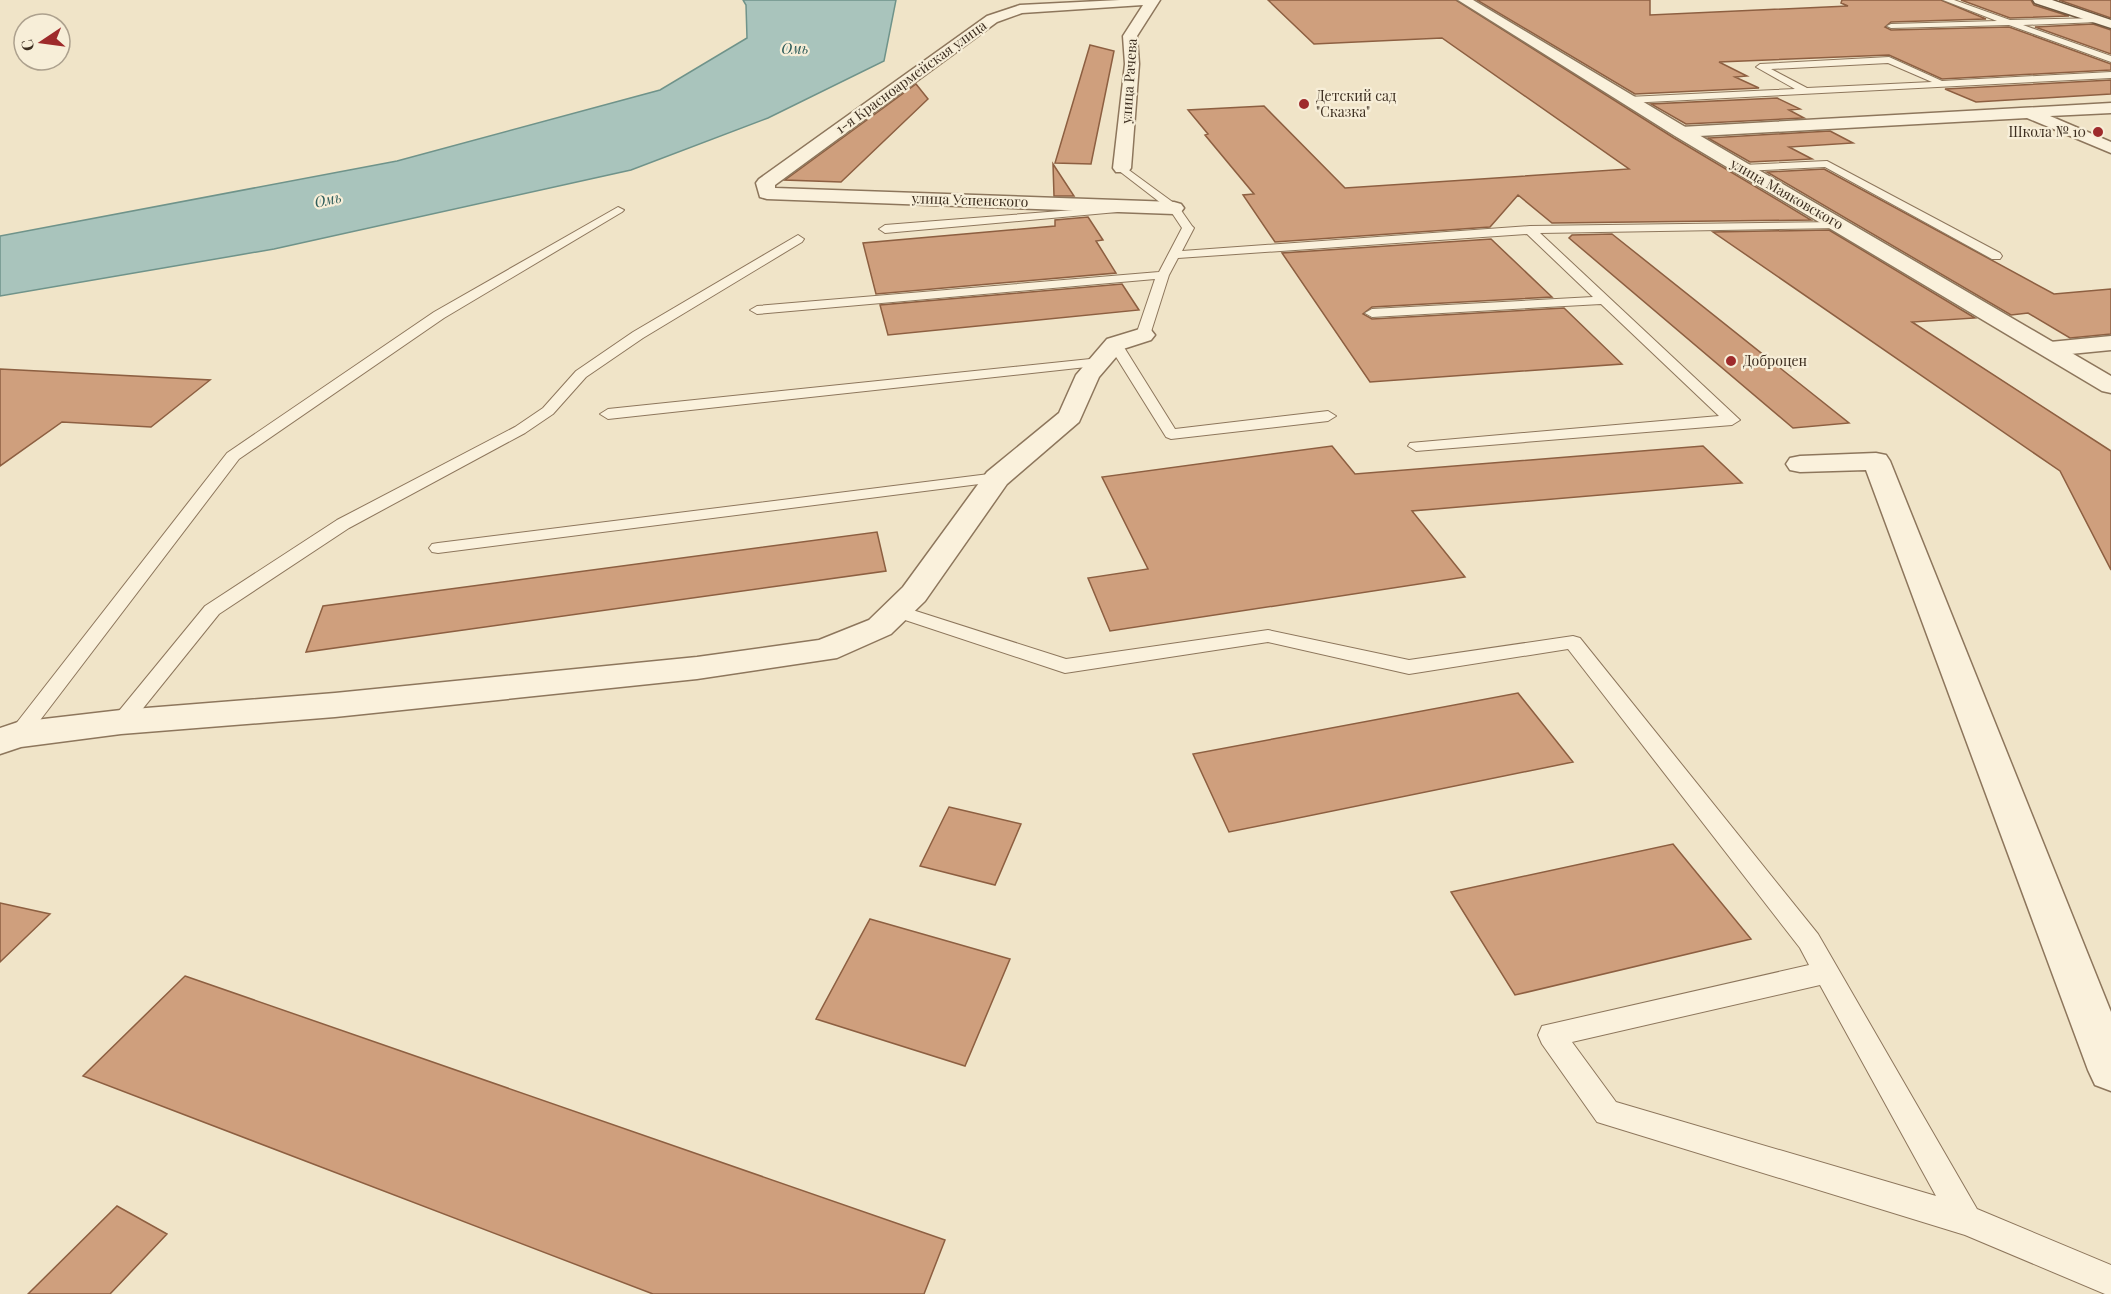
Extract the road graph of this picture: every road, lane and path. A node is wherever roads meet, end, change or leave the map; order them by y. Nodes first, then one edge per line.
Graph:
1 (1153, 0) edge
2 (1464, 0) edge
3 (1947, 0) edge
4 (2039, 0) edge
5 (2006, 21) junction
6 (2104, 22) edge
7 (1891, 26) dead end
8 (2111, 59) edge
9 (2111, 75) edge
10 (1943, 83) junction
11 (1806, 90) junction
12 (1628, 100) junction
13 (2111, 108) edge
14 (2026, 112) junction
15 (1681, 132) junction
16 (2111, 148) edge
17 (1122, 168) joint
18 (1743, 168) junction
19 (767, 193) joint
20 (1151, 207) junction
21 (1174, 208) junction
22 (618, 210) dead end
23 (1840, 225) junction
24 (885, 229) dead end
25 (1530, 230) junction
26 (798, 239) dead end
27 (1172, 255) junction
28 (1996, 256) dead end
29 (1163, 274) junction
30 (1605, 300) junction
31 (757, 310) dead end
32 (1372, 313) dead end
33 (2111, 343) edge
34 (1119, 347) junction
35 (2050, 349) junction
36 (2111, 386) edge
37 (608, 414) dead end
38 (1328, 416) dead end
39 (1416, 446) dead end
40 (1800, 464) dead end
41 (997, 478) junction
42 (438, 548) dead end
43 (897, 610) junction
44 (122, 723) junction
45 (9, 738) edge
46 (1827, 972) junction
47 (2111, 1070) edge
48 (1966, 1220) junction
49 (2111, 1281) edge

1 - 17 street, улица Рачева
1 - 19 street, 1-я Красноармейская улица
2 - 12 street, улица Маяковского
3 - 5 lane
4 - 6 street
5 - 6 lane
5 - 7 lane
5 - 8 lane
9 - 10 lane
10 - 11 lane
10 - 11 lane
11 - 12 lane
12 - 15 street, улица Маяковского
13 - 14 street
14 - 15 street
14 - 16 street
15 - 18 street, улица Маяковского
17 - 21 lane
18 - 23 street, улица Маяковского
18 - 28 lane
19 - 20 street, улица Успенского
20 - 21 street, улица Успенского
20 - 24 lane
21 - 27 lane
22 - 45 lane
23 - 25 lane
23 - 35 street, улица Маяковского
25 - 27 lane
25 - 30 lane
26 - 44 lane
27 - 29 lane
29 - 31 lane
29 - 34 lane
30 - 32 lane
30 - 39 lane
33 - 35 street
34 - 37 lane
34 - 38 lane
34 - 41 street
35 - 36 street, улица Маяковского
40 - 47 street
41 - 42 lane
41 - 43 street
43 - 44 street
43 - 46 lane
44 - 45 street
46 - 48 lane
46 - 48 lane
48 - 49 lane

